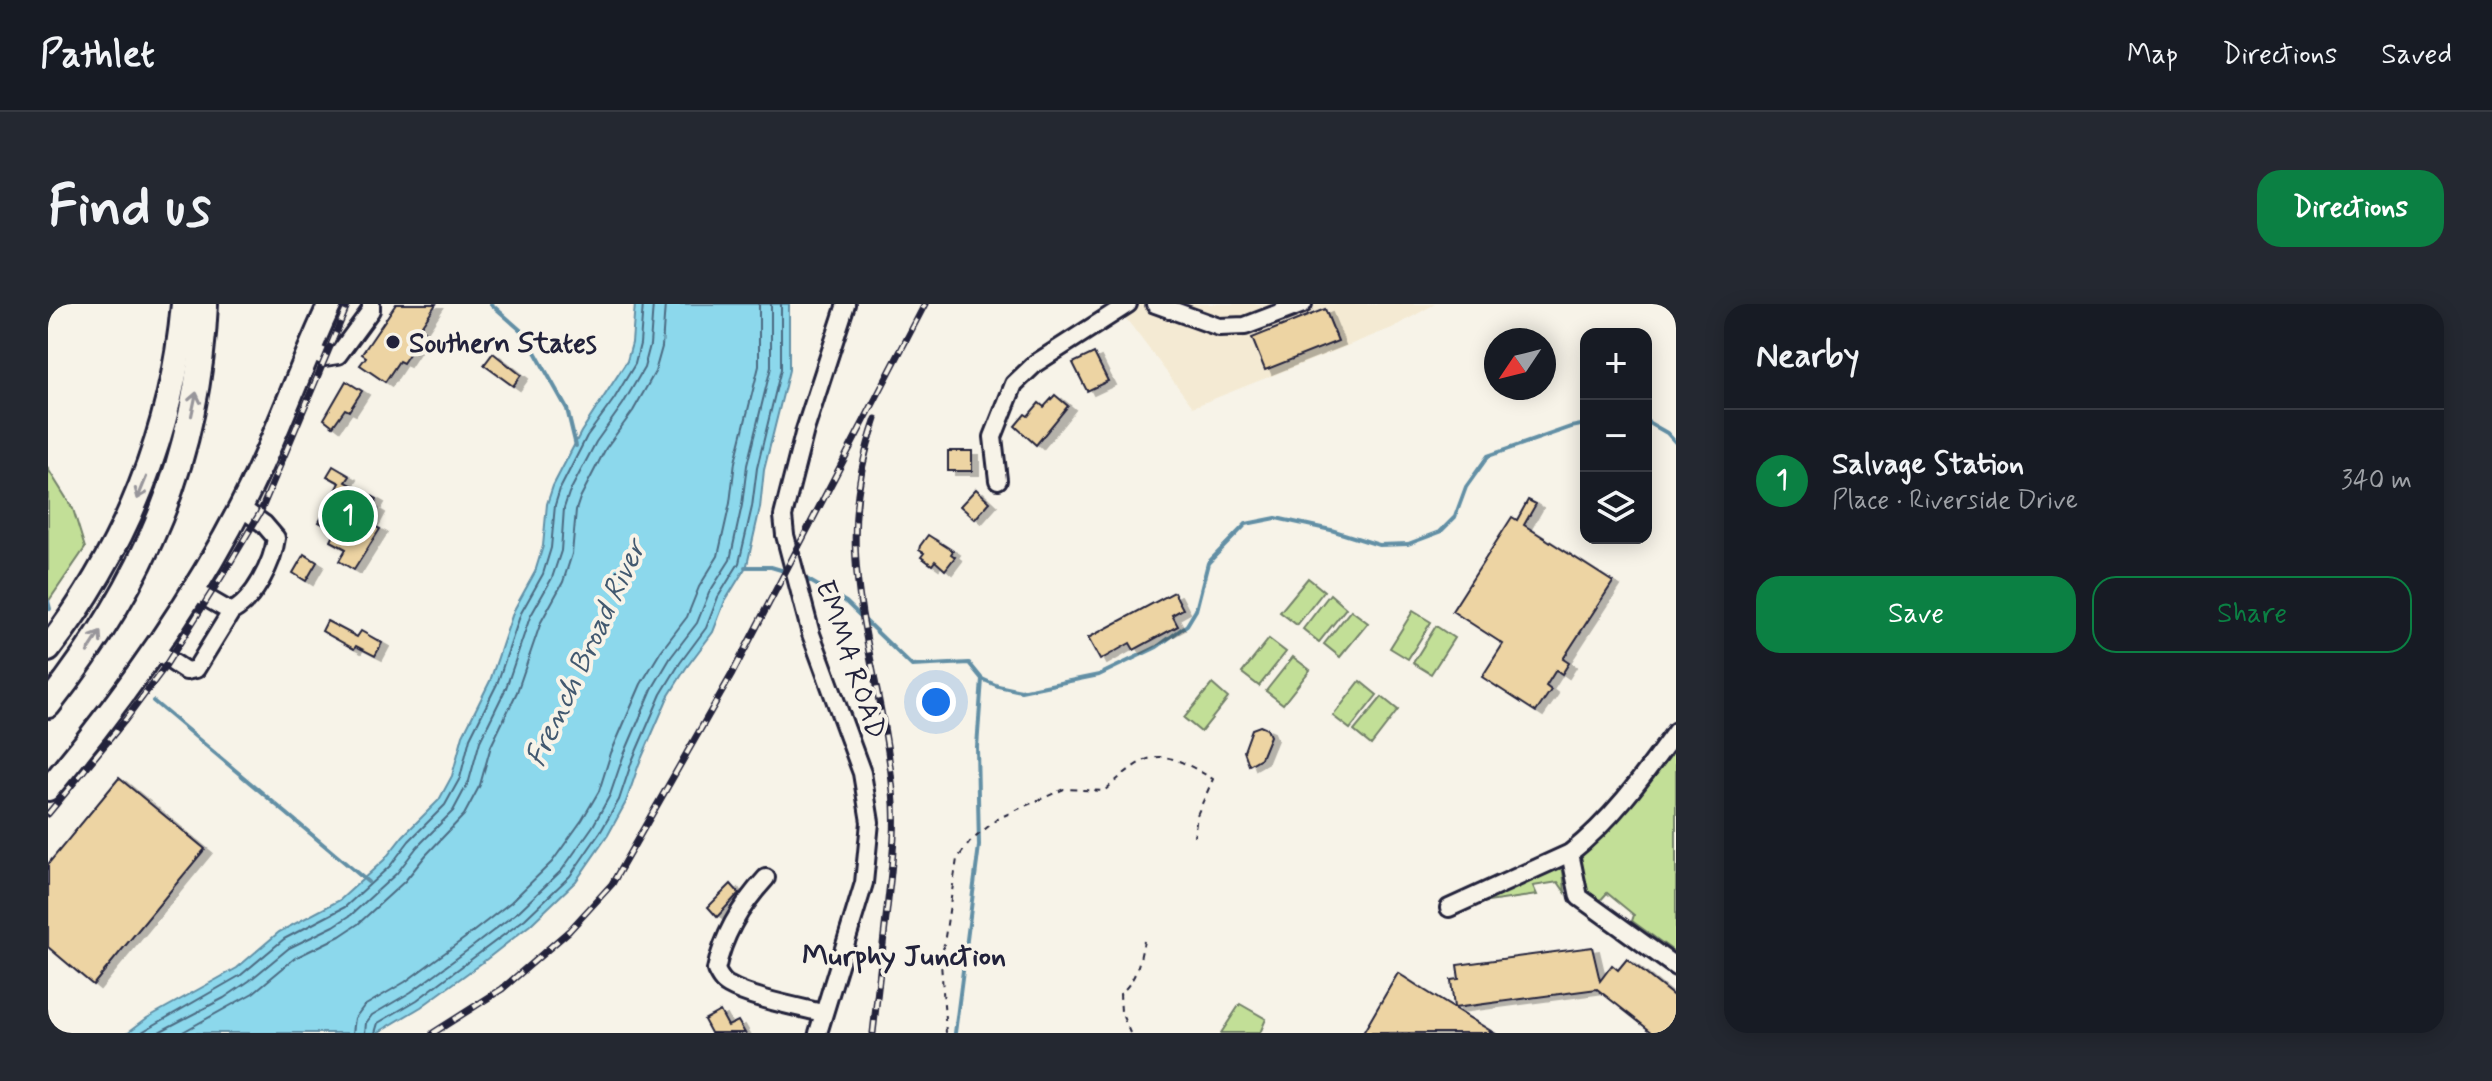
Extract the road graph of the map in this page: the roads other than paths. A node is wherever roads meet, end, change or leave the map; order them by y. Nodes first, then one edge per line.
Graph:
1 (184, 304) edge
2 (205, 304) edge
3 (330, 304) edge
4 (371, 304) edge
5 (846, 304) edge
6 (1128, 304) edge
7 (1155, 304) edge
8 (1303, 304) edge
9 (309, 350) junction
10 (998, 480) dead end
11 (240, 507) junction
12 (193, 590) junction
13 (231, 612) junction
14 (48, 649) edge
15 (154, 650) junction
16 (48, 705) edge
17 (1676, 731) edge
18 (48, 789) edge
19 (1570, 853) junction
20 (766, 878) dead end
21 (1449, 908) dead end
22 (1676, 967) edge
23 (823, 1013) junction
24 (818, 1033) edge

1 -> 14 highway
16 -> 2 highway
3 - 9 main road
4 - 9 street
5 - 23 street, EMMA ROAD
6 - 10 street
7 - 8 street
9 - 11 main road
11 - 12 main road
11 - 13 street
12 - 13 street
12 - 15 main road
13 - 15 street
15 - 18 main road
17 - 19 street
19 - 21 street
19 - 22 street
20 - 23 street
23 - 24 street, EMMA ROAD

